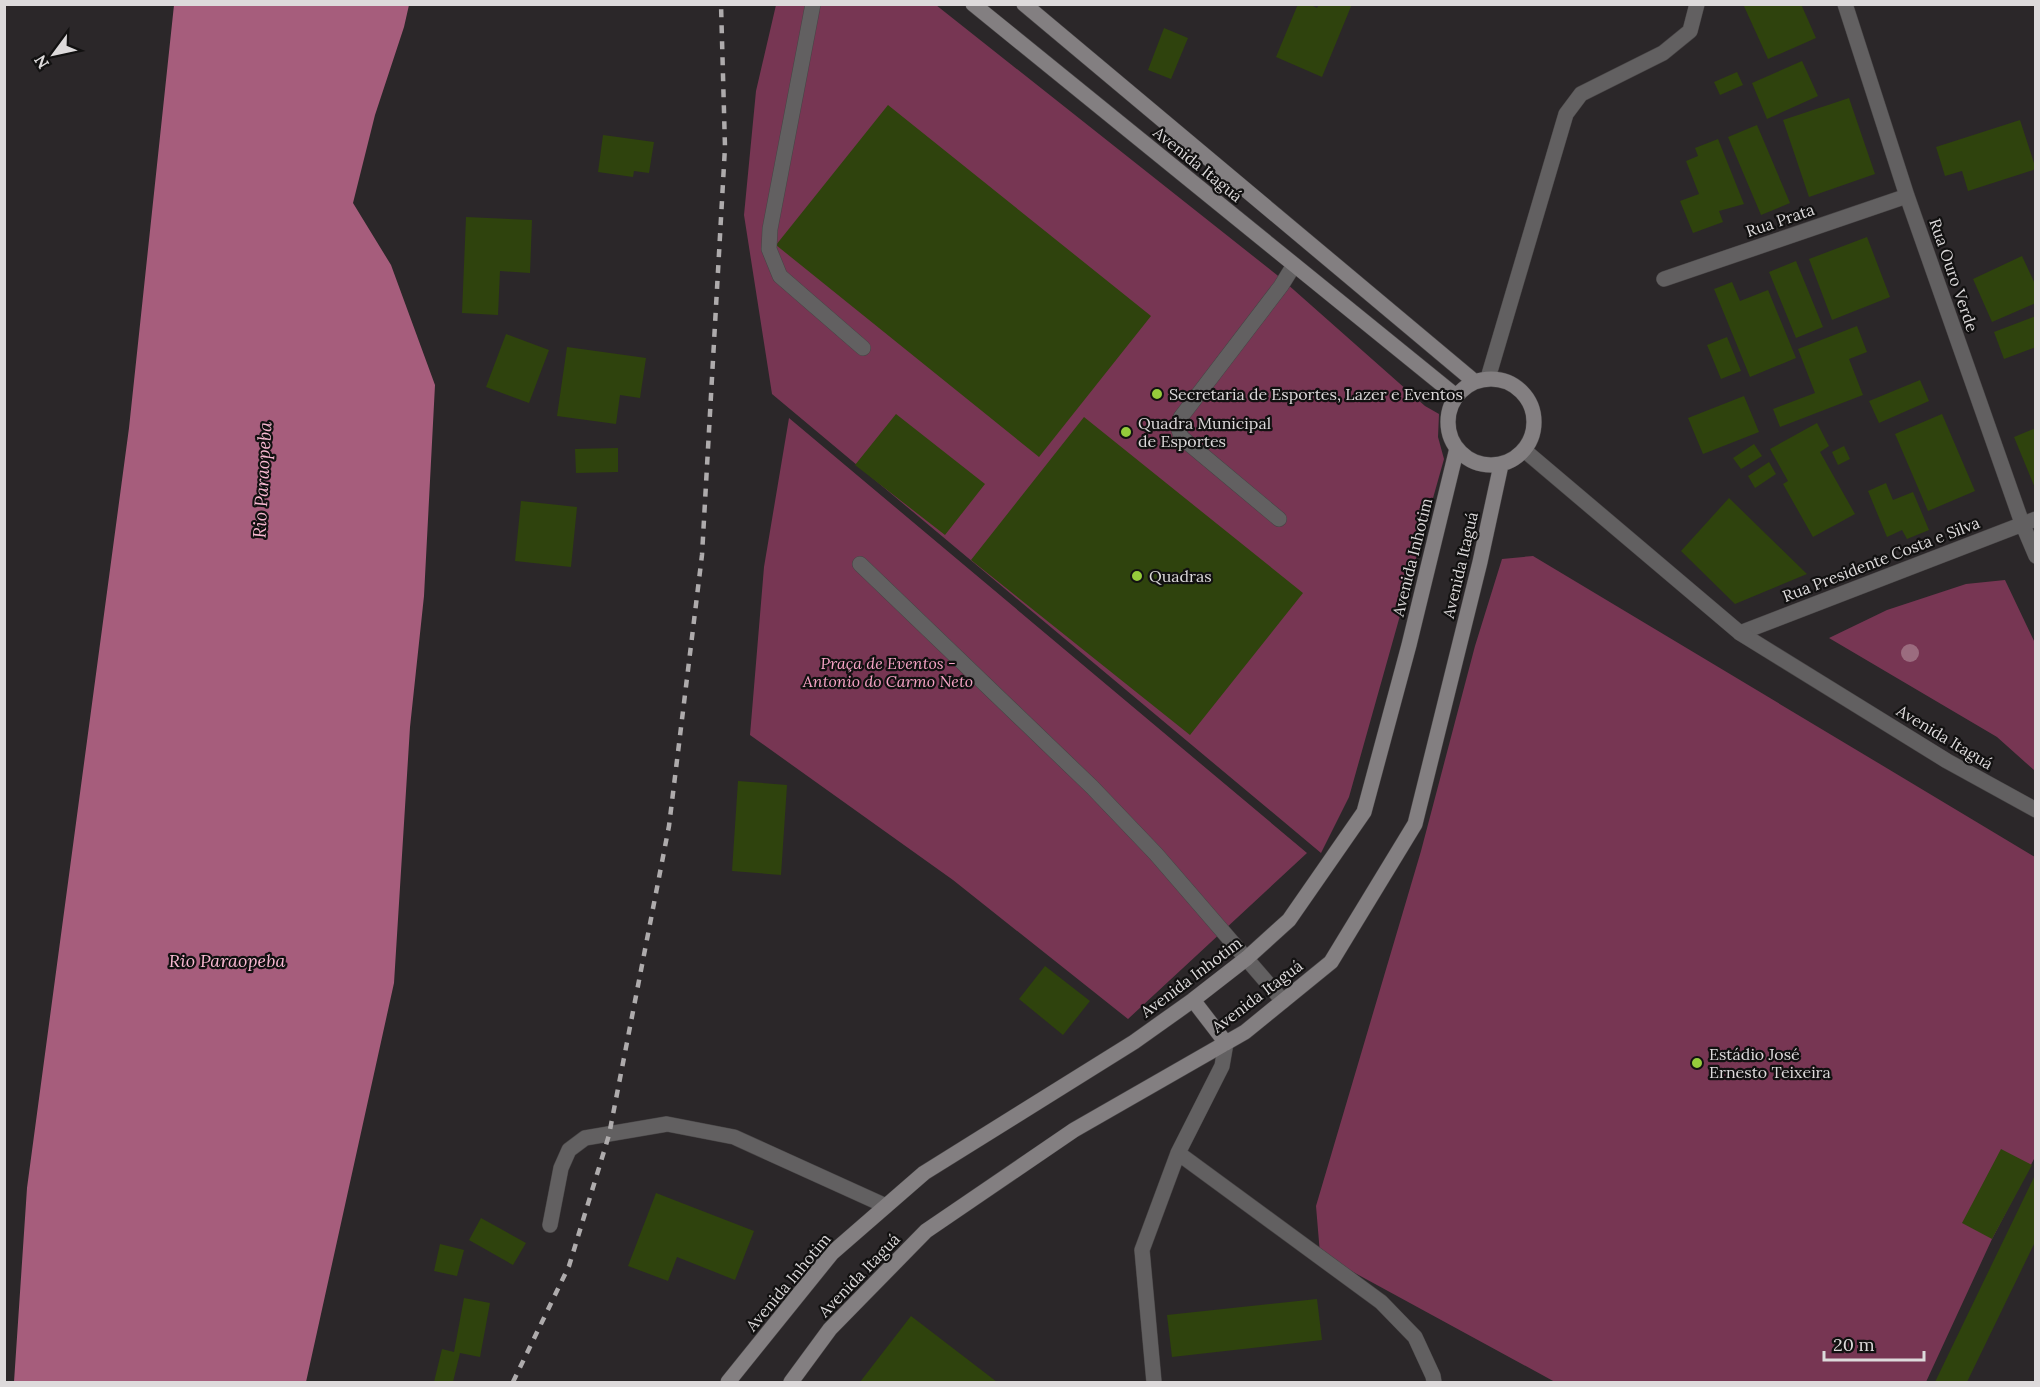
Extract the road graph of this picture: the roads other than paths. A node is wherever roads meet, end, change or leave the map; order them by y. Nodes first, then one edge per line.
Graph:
1 (813, 4) edge
2 (973, 4) edge
3 (1024, 4) edge
4 (1697, 4) edge
5 (1845, 4) edge
6 (1907, 196) junction
7 (1294, 266) junction
8 (1664, 279) dead end
9 (862, 348) dead end
10 (1481, 380) junction
11 (1456, 396) junction
12 (1457, 448) junction
13 (1524, 450) junction
14 (1500, 465) junction
15 (1279, 519) dead end
16 (2029, 521) edge
17 (2036, 556) edge
18 (860, 564) dead end
19 (1740, 633) junction
20 (2036, 810) edge
21 (1247, 958) junction
22 (1194, 1000) junction
23 (1283, 1001) junction
24 (1226, 1043) junction
25 (1178, 1153) junction
26 (886, 1206) junction
27 (550, 1225) dead end
28 (728, 1383) edge
29 (791, 1383) edge
30 (1154, 1383) edge
31 (1434, 1383) edge

1 - 9 street
2 - 7 main road, Avenida Itaguá
3 - 10 main road, Avenida Itaguá
4 - 10 street
5 - 6 street, Rua Ouro Verde
6 - 8 street, Rua Prata
6 - 16 street, Rua Ouro Verde
7 - 11 main road, Avenida Itaguá
7 - 15 street
10 - 11 main road
10 - 13 main road, Avenida Itaguá
11 - 12 main road
12 - 14 main road
12 - 21 main road, Avenida Inhotim
13 - 14 main road
13 - 19 street, Avenida Itaguá
14 - 23 main road, Avenida Itaguá
16 - 17 street, Rua Ouro Verde
16 - 19 street, Rua Presidente Costa e Silva
18 - 21 street
19 - 20 street, Avenida Itaguá
21 - 22 main road, Avenida Inhotim
21 - 23 street
22 - 24 main road
22 - 26 main road, Avenida Inhotim
23 - 24 main road, Avenida Itaguá
24 - 25 street
24 - 29 main road, Avenida Itaguá
25 - 30 street
25 - 31 street
26 - 27 street
26 - 28 main road, Avenida Inhotim

